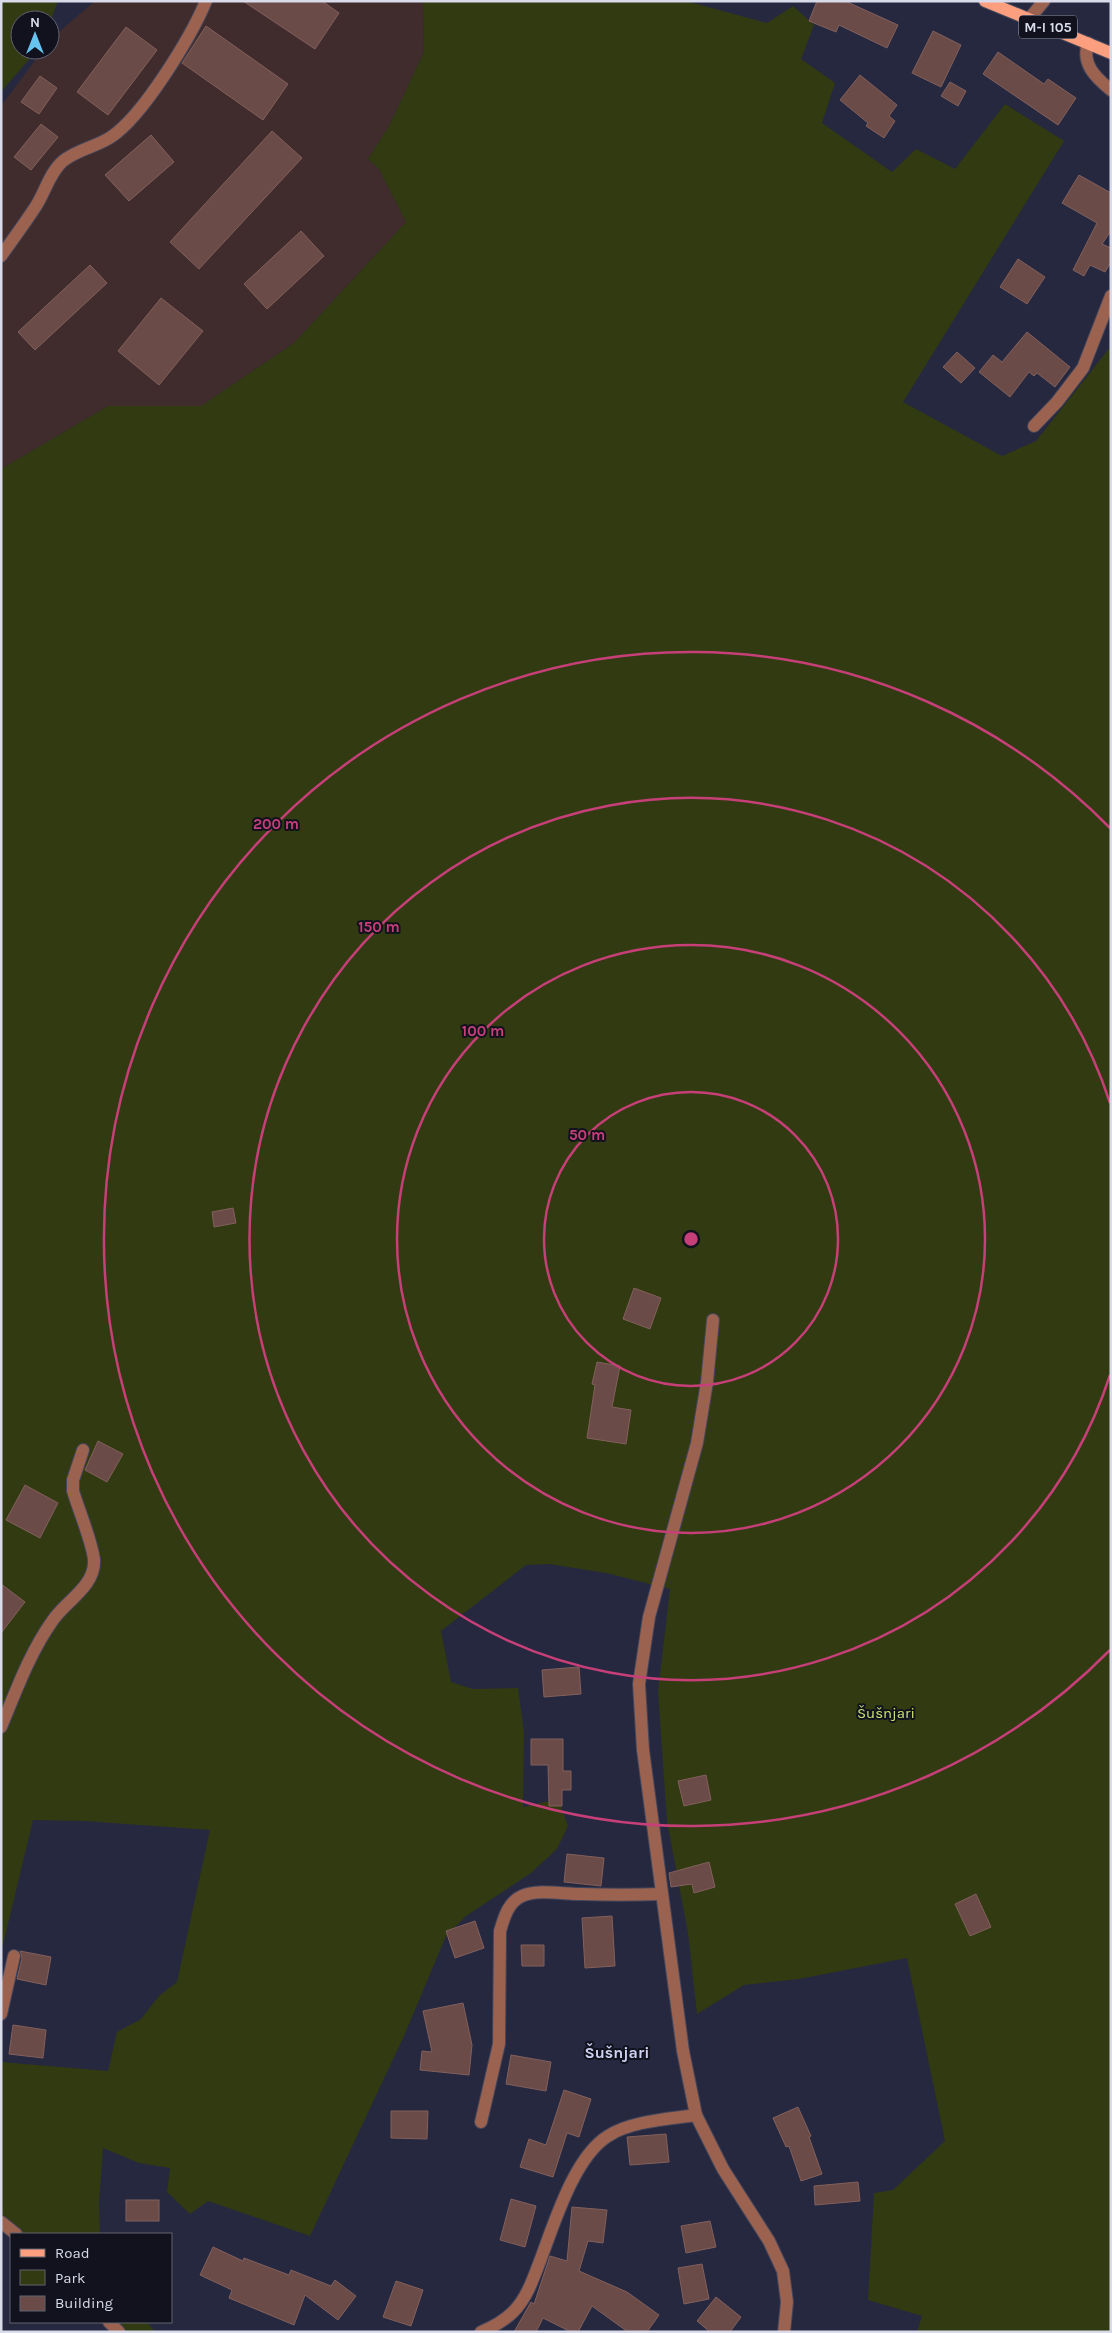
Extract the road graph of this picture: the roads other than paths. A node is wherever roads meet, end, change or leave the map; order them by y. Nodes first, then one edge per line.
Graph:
1 (206, 1) edge
2 (985, 1) edge
3 (1044, 1) edge
4 (1029, 19) junction
5 (1088, 43) junction
6 (1111, 53) edge
7 (1111, 90) edge
8 (1, 256) edge
9 (1111, 296) edge
10 (1034, 426) dead end
11 (713, 1320) dead end
12 (83, 1450) dead end
13 (1, 1728) edge
14 (661, 1894) junction
15 (14, 1956) dead end
16 (1, 2014) edge
17 (696, 2115) junction
18 (480, 2122) dead end
19 (1, 2222) edge
20 (15, 2233) edge
21 (110, 2323) edge
22 (119, 2332) edge
23 (481, 2332) edge
24 (784, 2332) edge

1 - 8 street
2 - 4 main road, M-I 105
3 - 4 street
4 - 5 main road, M-I 105
5 - 6 main road, M-I 105
5 - 7 street
9 - 10 street
11 - 14 street
12 - 13 street
14 - 17 street
14 - 18 street
15 - 16 street
17 - 23 street
17 - 24 street
19 - 20 street
21 - 22 street

